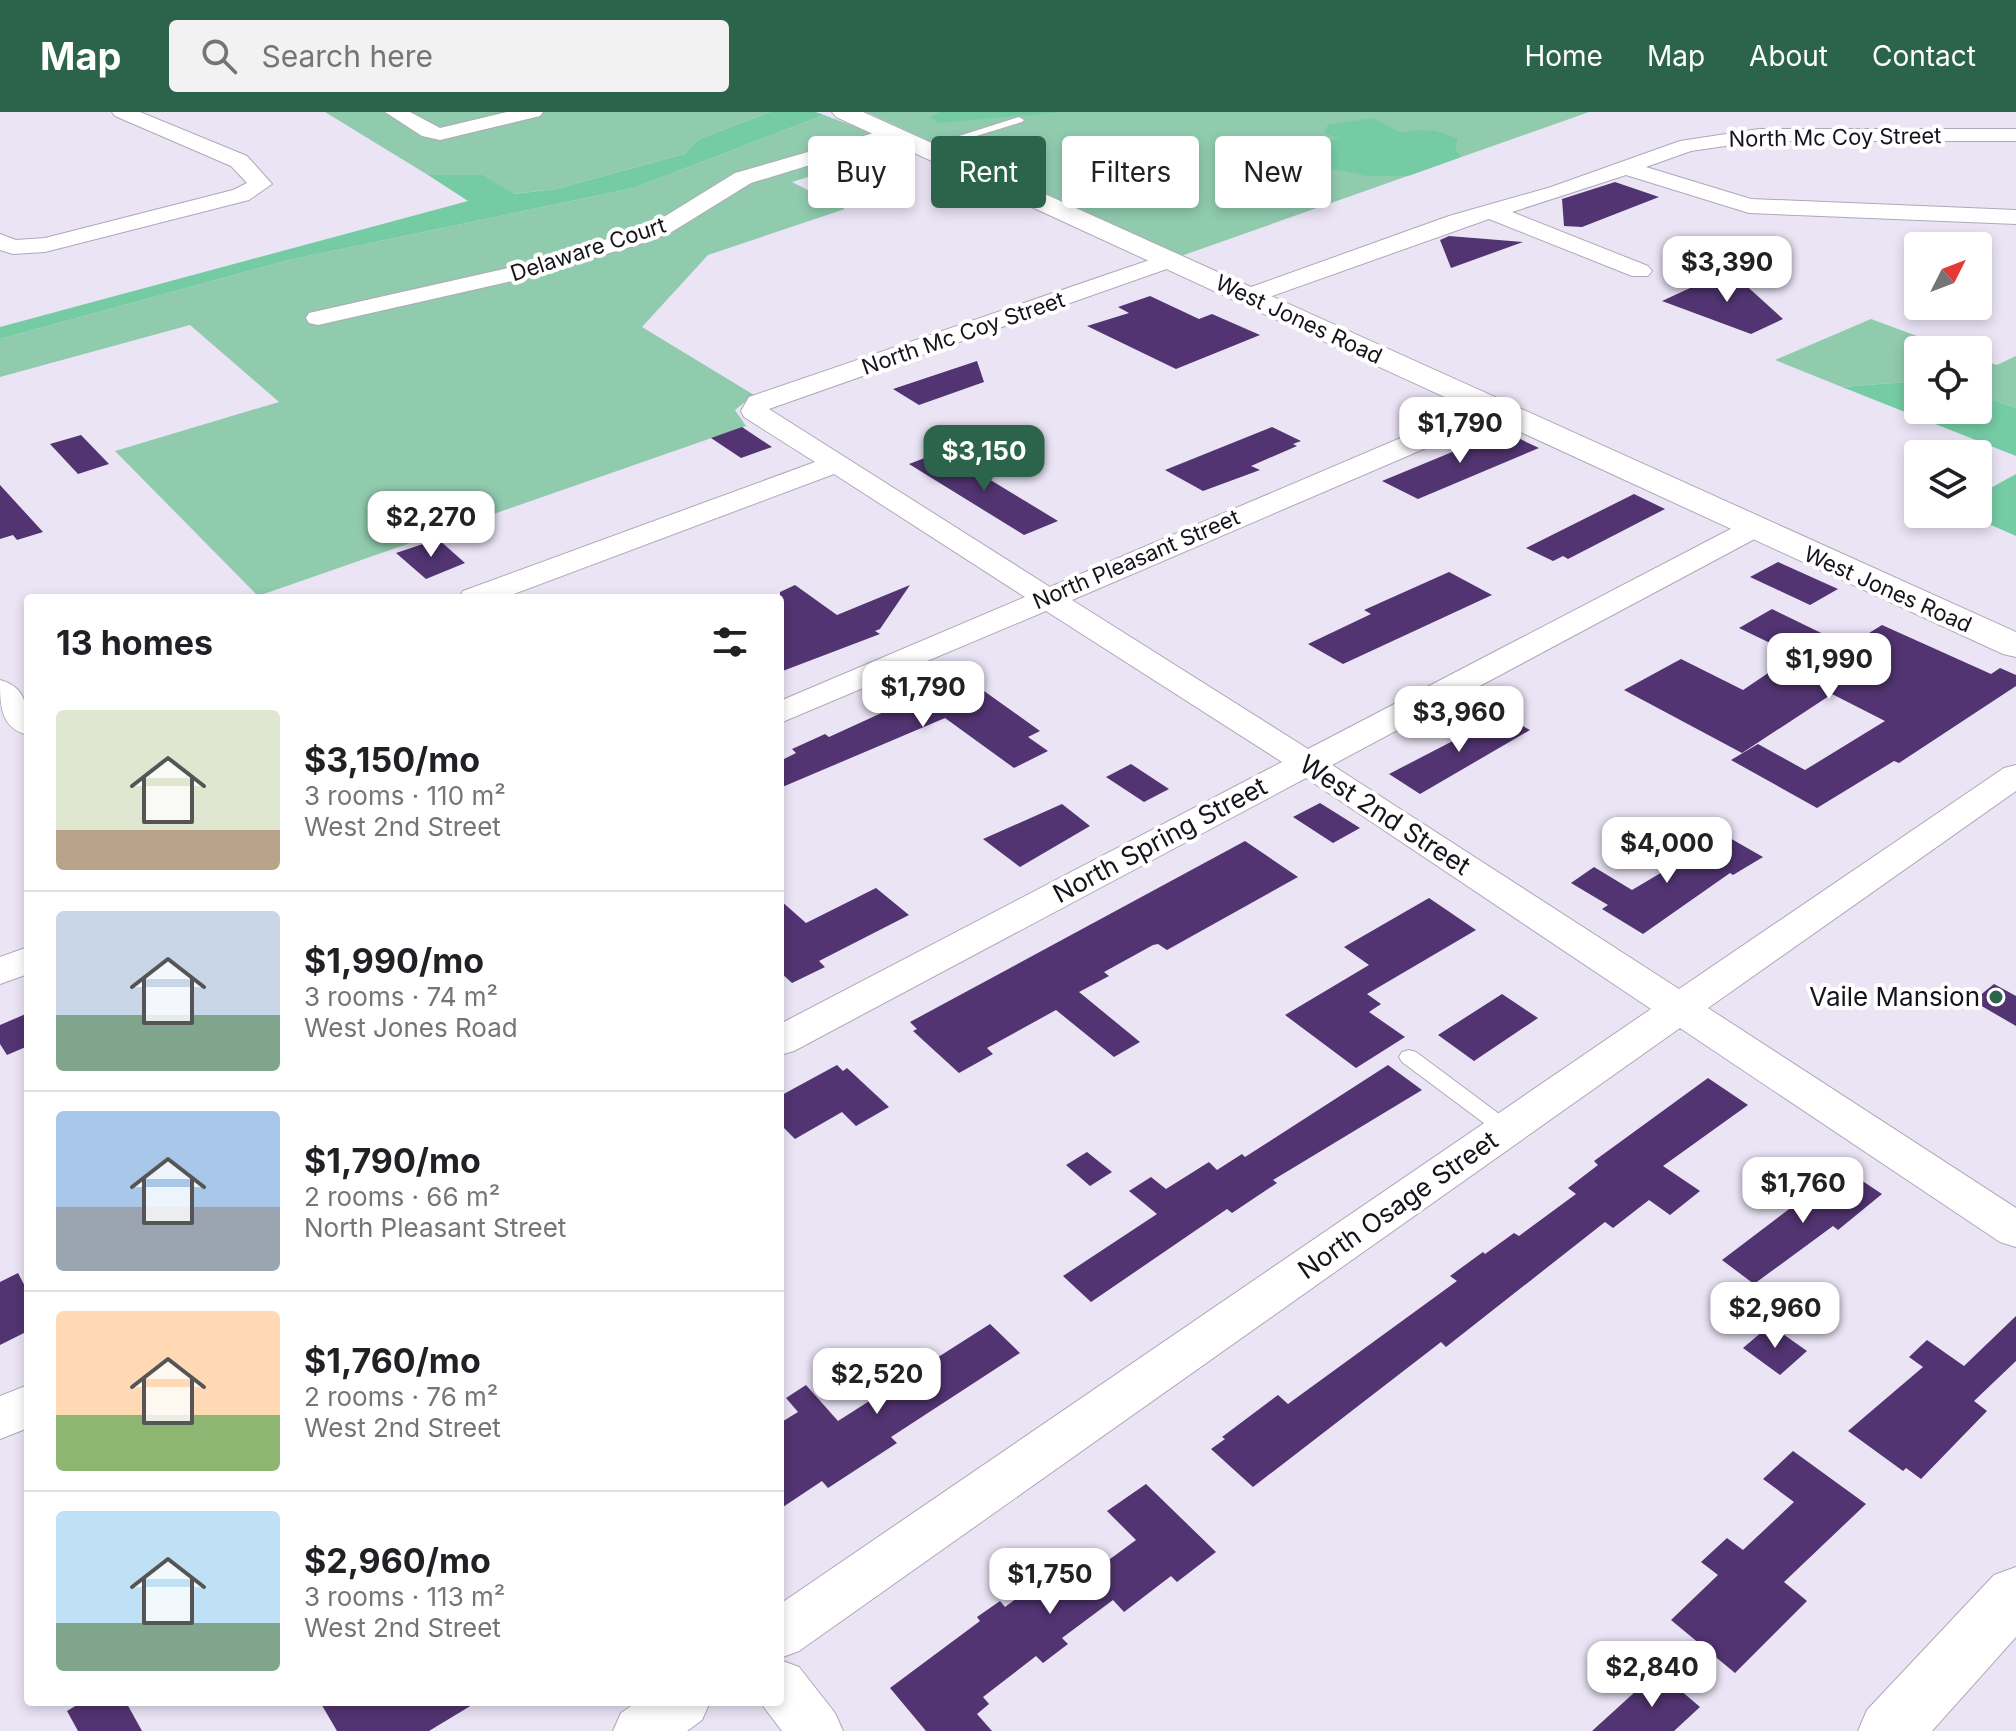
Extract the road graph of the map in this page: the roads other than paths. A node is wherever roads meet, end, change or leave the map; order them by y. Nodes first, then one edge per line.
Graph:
1 (122, 112) edge
2 (395, 112) edge
3 (533, 112) edge
4 (844, 112) edge
5 (1019, 120) dead end
6 (891, 134) junction
7 (2016, 135) edge
8 (923, 149) junction
9 (1623, 167) junction
10 (1489, 211) junction
11 (2016, 217) edge
12 (0, 241) edge
13 (1170, 260) junction
14 (1640, 271) dead end
15 (1249, 296) junction
16 (318, 318) dead end
17 (756, 407) joint
18 (1493, 409) junction
19 (836, 464) junction
20 (1754, 528) junction
21 (485, 594) edge
22 (1045, 597) junction
23 (2016, 646) edge
24 (0, 690) edge
25 (784, 711) edge
26 (24, 720) edge
27 (1306, 763) junction
28 (2016, 775) edge
29 (24, 962) edge
30 (0, 971) edge
31 (1681, 1009) junction
32 (784, 1039) edge
33 (1409, 1057) dead end
34 (1507, 1130) junction
35 (2016, 1230) edge
36 (24, 1407) edge
37 (0, 1419) edge
38 (2016, 1594) edge
39 (784, 1631) edge
40 (784, 1690) edge
41 (677, 1706) edge
42 (641, 1731) edge
43 (815, 1731) edge
44 (1890, 1731) edge

1 - 12 street
2 - 3 street
4 - 6 street, West Jones Road
5 - 8 lane
6 - 8 street, West Jones Road
6 - 16 street, Delaware Court
7 - 9 street, North Mc Coy Street
8 - 13 street, West Jones Road
9 - 10 street, North Mc Coy Street
9 - 11 street
10 - 14 street
10 - 15 street, North Mc Coy Street
13 - 15 street, West Jones Road
13 - 17 street, North Mc Coy Street
15 - 18 street, West Jones Road
17 - 19 street, West 2nd Street
18 - 20 street, West Jones Road
18 - 22 street, North Pleasant Street
19 - 21 street
19 - 22 street, West 2nd Street
20 - 23 street, West Jones Road
20 - 27 street, North Spring Street
22 - 25 street, North Pleasant Street
22 - 27 street, West 2nd Street
24 - 26 street
27 - 31 street, West 2nd Street
27 - 32 street, North Spring Street
28 - 31 street, North Osage Street
29 - 30 street
31 - 34 street, North Osage Street
31 - 35 street, West 2nd Street
33 - 34 lane
34 - 39 street, North Osage Street
36 - 37 street
38 - 44 street
40 - 43 street
41 - 42 street

